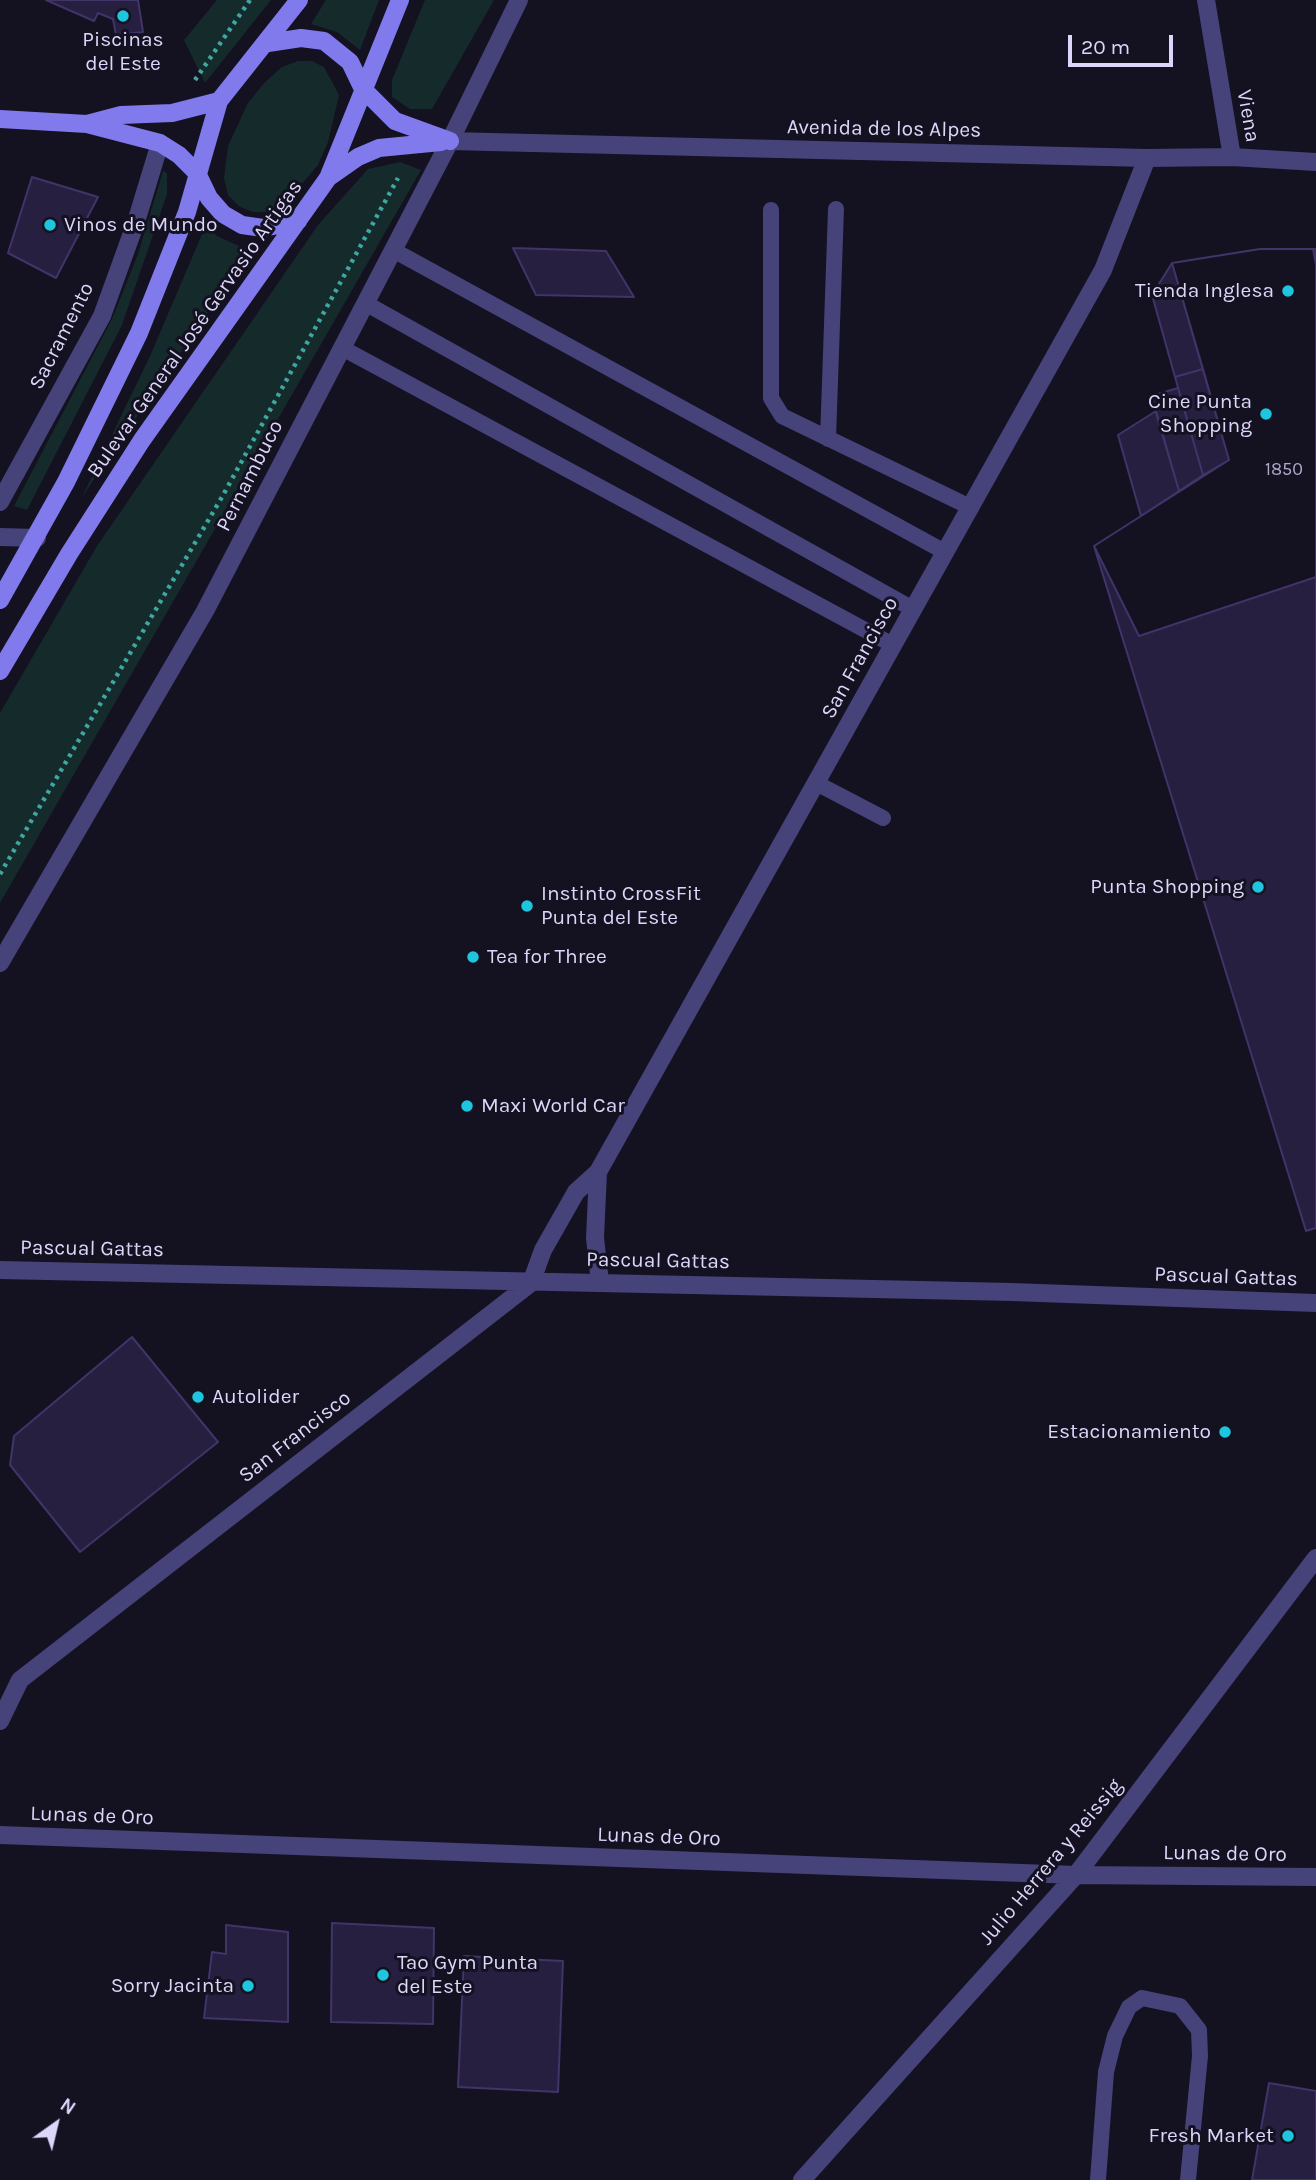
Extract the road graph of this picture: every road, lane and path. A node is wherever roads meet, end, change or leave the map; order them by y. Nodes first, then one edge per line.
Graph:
1 (250, 0) edge
2 (299, 0) edge
3 (400, 0) edge
4 (519, 0) edge
5 (1206, 0) edge
6 (268, 43) junction
7 (363, 89) junction
8 (219, 101) junction
9 (172, 113) junction
10 (0, 119) edge
11 (87, 124) junction
12 (450, 141) junction
13 (160, 143) junction
14 (415, 143) junction
15 (1232, 157) junction
16 (1147, 158) junction
17 (1316, 162) edge
18 (197, 173) junction
19 (328, 178) junction
20 (836, 209) dead end
21 (771, 210) dead end
22 (298, 221) junction
23 (393, 250) junction
24 (365, 303) junction
25 (342, 348) junction
26 (828, 439) junction
27 (0, 502) edge
28 (970, 507) junction
29 (0, 537) edge
30 (37, 538) junction
31 (945, 552) junction
32 (0, 600) edge
33 (913, 609) junction
34 (893, 645) junction
35 (0, 671) edge
36 (816, 783) junction
37 (883, 818) dead end
38 (0, 874) edge
39 (0, 963) edge
40 (598, 1172) junction
41 (0, 1269) edge
42 (600, 1282) junction
43 (531, 1283) junction
44 (1316, 1303) edge
45 (1316, 1558) edge
46 (0, 1721) edge
47 (0, 1835) edge
48 (1076, 1875) junction
49 (1316, 1877) edge
50 (802, 2180) edge
51 (1098, 2180) edge
52 (1188, 2180) edge

1 - 9 path
2 - 6 main road, Bulevar General José Gervasio Artigas
3 - 7 main road, Bulevar General José Gervasio Artigas
4 - 12 street, Pernambuco
5 - 15 street, Viena
6 - 7 main road
6 - 8 main road, Bulevar General José Gervasio Artigas
7 - 12 main road, Avenida de los Alpes
7 - 19 main road, Bulevar General José Gervasio Artigas
8 - 9 main road
8 - 18 main road, Bulevar General José Gervasio Artigas
9 - 11 main road
10 - 11 main road
11 - 13 main road
12 - 14 main road, Avenida de los Alpes
12 - 16 street, Avenida de los Alpes
12 - 23 street, Pernambuco
13 - 18 main road
13 - 27 street, Sacramento
14 - 19 main road, Avenida de los Alpes
14 - 38 path
15 - 16 street, Avenida de los Alpes
15 - 17 street, Avenida de los Alpes
16 - 28 street, San Francisco
18 - 22 main road
18 - 30 main road, Bulevar General José Gervasio Artigas
19 - 22 main road, Bulevar General José Gervasio Artigas
20 - 26 lane
21 - 26 lane
22 - 35 main road, Bulevar General José Gervasio Artigas
23 - 24 street, Pernambuco
23 - 31 lane
24 - 25 street, Pernambuco
24 - 33 lane
25 - 34 lane
25 - 39 street, Pernambuco
26 - 28 lane
28 - 31 street, San Francisco
29 - 30 street
30 - 32 main road, Bulevar General José Gervasio Artigas
31 - 33 street, San Francisco
33 - 34 street, San Francisco
34 - 36 street, San Francisco
36 - 37 lane
36 - 40 street, San Francisco
40 - 42 street, San Francisco
40 - 43 street, San Francisco
41 - 43 street, Pascual Gattas
42 - 43 street, Pascual Gattas
42 - 44 street, Pascual Gattas
43 - 46 street, San Francisco
45 - 48 street, Julio Herrera y Reissig
47 - 48 street, Lunas de Oro
48 - 49 street, Lunas de Oro
48 - 50 street, Julio Herrera y Reissig
51 - 52 lane

